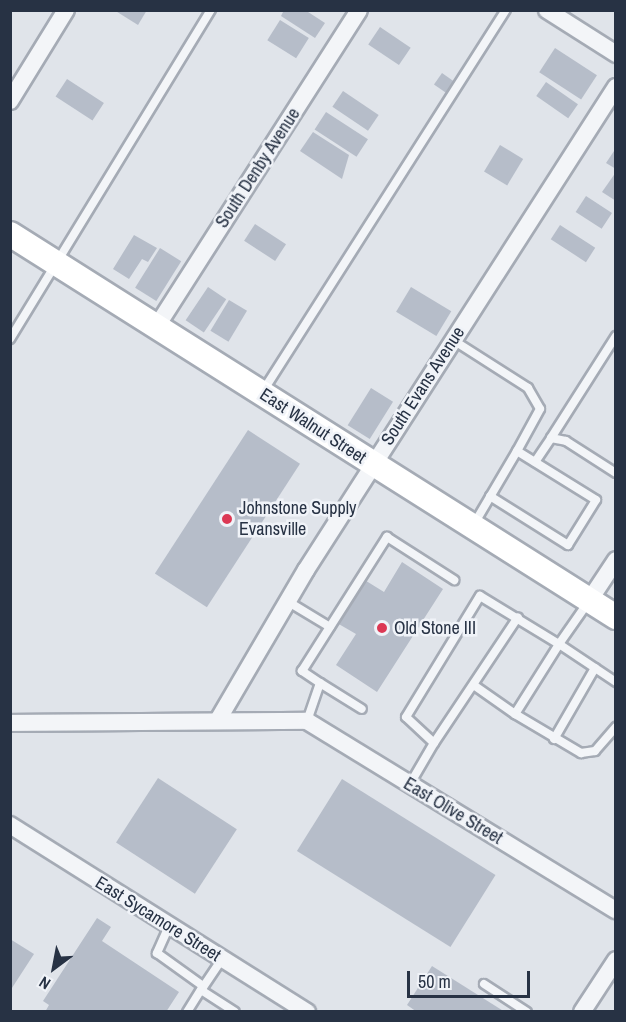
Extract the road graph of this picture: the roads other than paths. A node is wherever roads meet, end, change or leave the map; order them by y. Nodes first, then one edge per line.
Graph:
1 (66, 10) edge
2 (211, 10) edge
3 (359, 10) edge
4 (506, 10) edge
5 (547, 10) edge
6 (615, 54) edge
7 (615, 87) edge
8 (10, 101) edge
9 (10, 234) edge
10 (54, 262) junction
11 (157, 326) junction
12 (615, 336) edge
13 (10, 339) edge
14 (453, 340) junction
15 (261, 393) junction
16 (551, 438) junction
17 (517, 451) junction
18 (535, 462) junction
19 (373, 464) junction
20 (615, 473) edge
21 (490, 496) junction
22 (472, 527) junction
23 (615, 560) edge
24 (454, 580) dead end
25 (287, 601) junction
26 (589, 601) junction
27 (518, 617) junction
28 (615, 617) edge
29 (330, 627) junction
30 (558, 644) junction
31 (595, 668) junction
32 (615, 682) edge
33 (320, 683) junction
34 (475, 686) junction
35 (362, 709) dead end
36 (515, 714) junction
37 (218, 720) junction
38 (307, 721) junction
39 (10, 723) edge
40 (615, 727) edge
41 (554, 739) junction
42 (434, 743) junction
43 (410, 784) junction
44 (10, 825) edge
45 (615, 910) edge
46 (169, 926) junction
47 (222, 959) junction
48 (615, 960) edge
49 (484, 984) dead end
50 (202, 988) junction
51 (231, 1010) edge
52 (187, 1011) edge
53 (307, 1011) edge
54 (527, 1011) edge
55 (582, 1011) edge

1 - 8 street
2 - 10 lane
3 - 11 street, South Denby Avenue
4 - 15 lane
5 - 6 street
7 - 14 street, South Evans Avenue
9 - 10 main road, East Walnut Street
10 - 11 main road, East Walnut Street
10 - 13 lane
11 - 15 main road, East Walnut Street
12 - 16 lane
14 - 17 lane
14 - 19 street, South Evans Avenue
15 - 19 main road, East Walnut Street
16 - 18 lane
16 - 20 lane
17 - 18 lane
17 - 21 lane
18 - 21 lane
19 - 22 main road, East Walnut Street
19 - 25 street, South Evans Avenue
21 - 22 lane
22 - 26 main road, East Walnut Street
23 - 26 street
24 - 29 lane
25 - 29 lane
25 - 37 street, South Evans Avenue
26 - 28 main road, East Walnut Street
26 - 30 lane
27 - 30 lane
27 - 34 lane
27 - 42 lane
29 - 33 lane
30 - 31 lane
30 - 36 lane
31 - 32 lane
31 - 41 lane
33 - 35 lane
33 - 38 lane
34 - 36 lane
34 - 42 lane
36 - 41 lane
37 - 38 street
37 - 39 street
38 - 43 street, East Olive Street
40 - 41 lane
42 - 43 lane
43 - 45 street, East Olive Street
44 - 46 street, East Sycamore Street
46 - 47 street, East Sycamore Street
46 - 50 lane
47 - 50 lane
47 - 53 street, East Sycamore Street
48 - 55 street
49 - 54 lane
50 - 51 lane
50 - 52 lane

